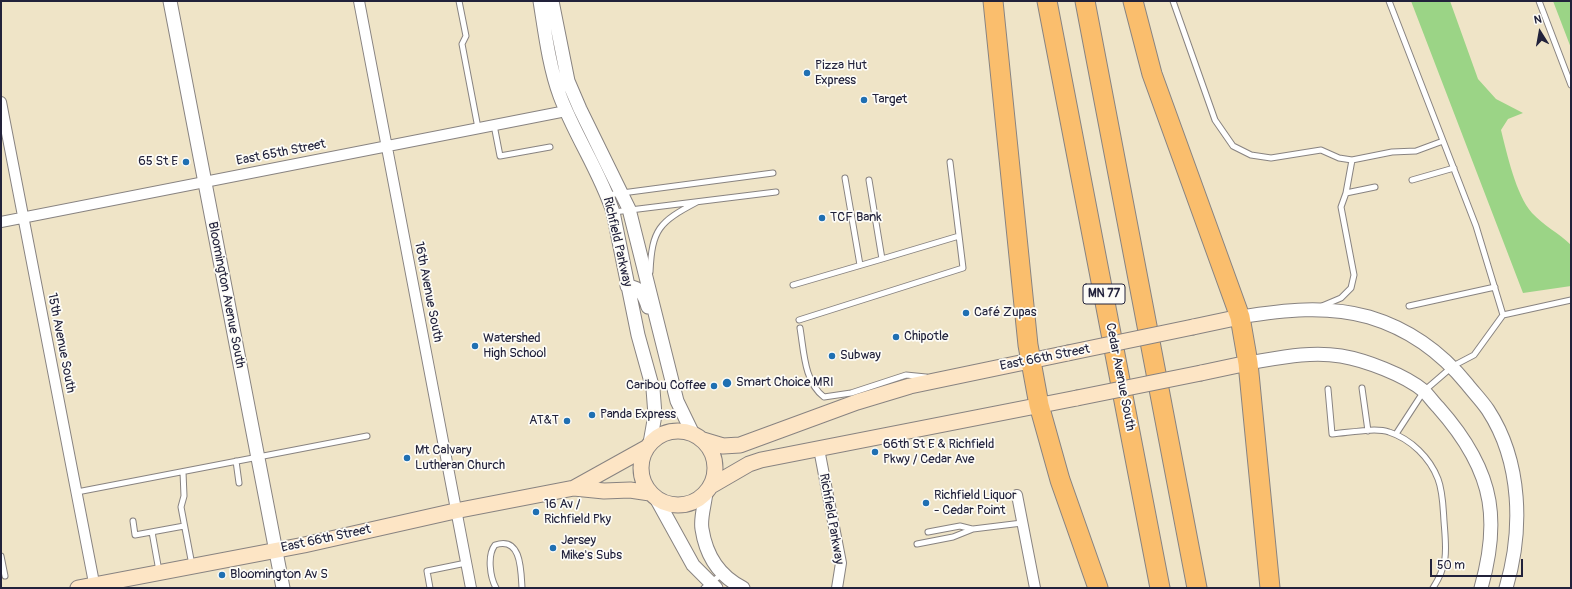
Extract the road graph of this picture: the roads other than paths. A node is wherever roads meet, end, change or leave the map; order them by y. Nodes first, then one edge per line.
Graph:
1 (170, 1) edge
2 (358, 1) edge
3 (459, 1) edge
4 (540, 1) edge
5 (552, 1) edge
6 (993, 1) edge
7 (1047, 1) edge
8 (1085, 1) edge
9 (1133, 1) edge
10 (1172, 1) edge
11 (1389, 1) edge
12 (1539, 1) edge
13 (1571, 85) edge
14 (1, 102) edge
15 (566, 111) junction
16 (494, 125) junction
17 (478, 128) junction
18 (1443, 141) junction
19 (386, 146) junction
20 (550, 147) dead end
21 (1352, 160) junction
22 (950, 162) dead end
23 (1454, 168) junction
24 (773, 173) dead end
25 (845, 178) dead end
26 (869, 180) dead end
27 (1412, 180) dead end
28 (204, 181) junction
29 (1375, 187) dead end
30 (621, 192) junction
31 (776, 192) dead end
32 (1346, 193) junction
33 (607, 195) junction
34 (699, 201) junction
35 (629, 209) junction
36 (613, 212) junction
37 (23, 218) junction
38 (1, 222) edge
39 (959, 236) junction
40 (882, 259) junction
41 (860, 265) junction
42 (650, 285) junction
43 (793, 285) dead end
44 (627, 286) junction
45 (1495, 287) junction
46 (1571, 300) edge
47 (1408, 306) dead end
48 (1316, 309) junction
49 (1503, 315) junction
50 (1240, 317) junction
51 (799, 320) dead end
52 (800, 328) dead end
53 (665, 349) junction
54 (1031, 361) junction
55 (1248, 363) junction
56 (1453, 366) junction
57 (943, 378) junction
58 (1362, 388) dead end
59 (1328, 389) dead end
60 (1424, 391) junction
61 (1039, 405) junction
62 (1368, 431) junction
63 (1396, 434) junction
64 (367, 436) dead end
65 (698, 437) junction
66 (648, 446) junction
67 (819, 449) junction
68 (258, 457) junction
69 (236, 461) junction
70 (184, 472) junction
71 (240, 483) dead end
72 (574, 488) junction
73 (709, 489) junction
74 (77, 492) junction
75 (1017, 495) dead end
76 (653, 496) junction
77 (455, 511) junction
78 (133, 521) dead end
79 (1022, 523) junction
80 (184, 526) junction
81 (973, 529) junction
82 (152, 532) junction
83 (928, 532) dead end
84 (917, 544) dead end
85 (276, 550) junction
86 (1, 556) edge
87 (466, 563) junction
88 (192, 566) junction
89 (159, 572) junction
90 (722, 574) junction
91 (5, 576) dead end
92 (95, 586) edge
93 (710, 587) edge
94 (78, 588) edge
95 (283, 588) edge
96 (430, 588) edge
97 (471, 588) edge
98 (496, 588) edge
99 (522, 588) edge
100 (743, 588) edge
101 (837, 588) edge
102 (1035, 588) edge
103 (1098, 588) edge
104 (1160, 588) edge
105 (1196, 588) edge
106 (1270, 588) edge
107 (1433, 588) edge
108 (1481, 588) edge
109 (1506, 588) edge

1 - 28 street, Bloomington Avenue South
2 - 19 street, 16th Avenue South
3 - 17 lane
4 - 15 street, Richfield Parkway
5 - 30 street, Richfield Parkway
6 - 54 highway
7 - 104 highway, Cedar Avenue South / MN 77
8 - 105 highway, MN 77
9 - 50 highway
10 - 21 lane
11 - 18 lane
12 - 13 lane
14 - 37 street, 15th Avenue South
15 - 16 street, East 65th Street
15 - 33 street, Richfield Parkway
16 - 17 street, East 65th Street
16 - 20 lane
17 - 19 street, East 65th Street
18 - 21 lane
18 - 23 lane
19 - 28 street, East 65th Street
19 - 77 street, 16th Avenue South
21 - 32 lane
22 - 39 lane
23 - 27 lane
23 - 45 lane
24 - 30 lane
25 - 41 lane
26 - 40 lane
28 - 37 street, East 65th Street
28 - 68 street, Bloomington Avenue South
29 - 32 lane
30 - 33 lane
30 - 35 street, Richfield Parkway
31 - 34 lane
32 - 48 lane
33 - 36 street, Richfield Parkway
34 - 35 lane
34 - 42 lane
35 - 36 lane
35 - 42 street, Richfield Parkway
36 - 44 street, Richfield Parkway
37 - 38 street, East 65th Street
37 - 74 street, 15th Avenue South
39 - 40 lane
39 - 51 lane
40 - 41 lane
41 - 43 lane
42 - 53 street, Richfield Parkway
44 - 53 street
44 - 66 street, Richfield Parkway
45 - 47 lane
45 - 49 lane
46 - 49 lane
48 - 50 street, East 66th Street
48 - 56 street, East 66th Street
49 - 56 lane
50 - 54 main road, East 66th Street, bridge
50 - 55 highway
52 - 57 lane
53 - 65 street, Richfield Parkway
54 - 57 main road, East 66th Street
54 - 61 highway
55 - 60 street
55 - 61 main road, bridge
55 - 106 highway
56 - 60 lane
56 - 109 street, East 66th Street
57 - 65 main road, East 66th Street
58 - 62 lane
59 - 62 lane
60 - 63 lane
60 - 108 street
61 - 67 main road
61 - 103 highway
62 - 63 lane
63 - 107 lane
64 - 68 lane
65 - 66 main road
65 - 73 main road
66 - 72 main road, East 66th Street
66 - 76 main road
67 - 73 main road
67 - 101 street, Richfield Parkway
68 - 69 lane
68 - 85 street, Bloomington Avenue South
69 - 70 lane
69 - 71 lane
70 - 74 lane
70 - 80 lane
72 - 76 main road, East 66th Street
72 - 77 main road, East 66th Street
73 - 76 main road
73 - 90 street
74 - 92 street, 15th Avenue South
75 - 79 street
76 - 93 street
77 - 85 main road, East 66th Street
77 - 87 street, 16th Avenue South
78 - 82 lane
79 - 81 lane
79 - 102 street
80 - 82 lane
80 - 88 lane
81 - 83 lane
81 - 84 lane
82 - 89 lane
85 - 88 main road, East 66th Street
85 - 95 street, Bloomington Avenue South
86 - 91 lane
87 - 96 lane
87 - 97 street, 16th Avenue South
88 - 89 main road, East 66th Street
89 - 92 main road, East 66th Street
90 - 93 lane
90 - 100 street
92 - 94 main road, East 66th Street
98 - 99 lane

